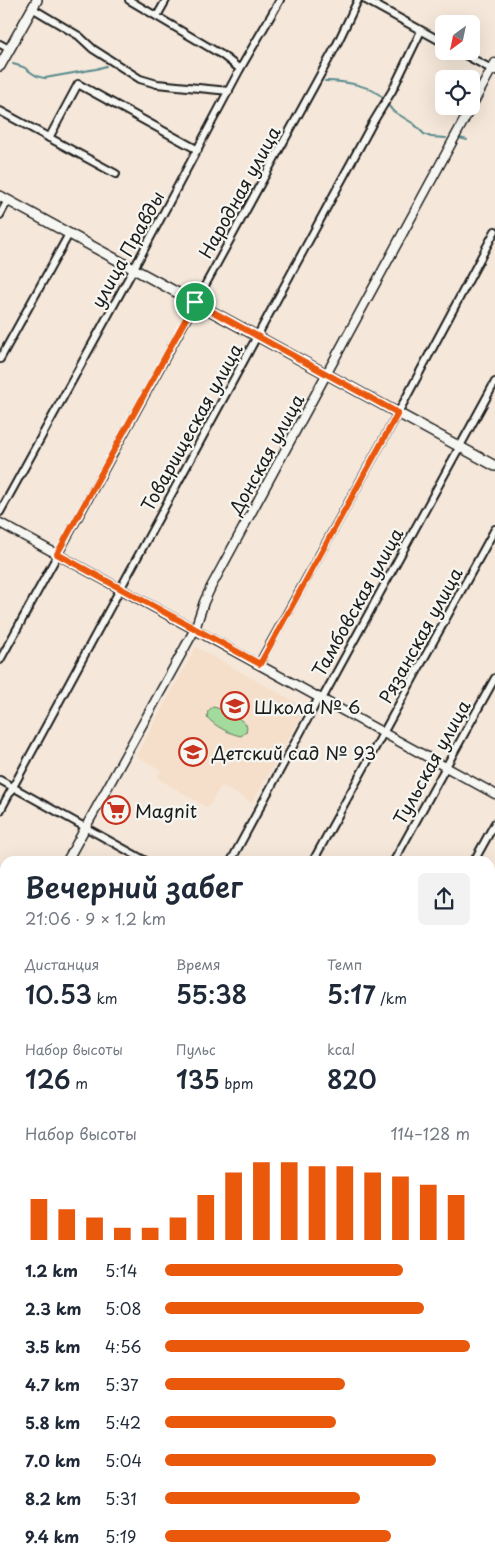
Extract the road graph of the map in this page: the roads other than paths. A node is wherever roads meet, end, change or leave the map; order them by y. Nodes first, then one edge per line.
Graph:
1 (129, 0) edge
2 (166, 0) edge
3 (280, 0) edge
4 (358, 0) edge
5 (366, 0) edge
6 (34, 4) edge
7 (157, 16) junction
8 (422, 31) junction
9 (435, 38) edge
10 (0, 44) edge
11 (9, 49) junction
12 (477, 60) edge
13 (0, 66) edge
14 (494, 68) edge
15 (240, 70) junction
16 (229, 91) junction
17 (0, 111) edge
18 (49, 138) junction
19 (198, 150) junction
20 (116, 174) dead end
21 (4, 198) edge
22 (0, 214) edge
23 (495, 231) edge
24 (69, 234) junction
25 (134, 269) junction
26 (195, 302) junction
27 (258, 336) junction
28 (0, 359) edge
29 (327, 374) junction
30 (495, 382) edge
31 (398, 413) junction
32 (460, 446) junction
33 (495, 466) edge
34 (0, 512) edge
35 (0, 523) edge
36 (495, 528) edge
37 (57, 554) junction
38 (120, 589) junction
39 (195, 629) junction
40 (0, 660) edge
41 (260, 664) junction
42 (495, 678) edge
43 (322, 699) junction
44 (383, 732) junction
45 (446, 767) junction
46 (0, 780) edge
47 (13, 787) junction
48 (495, 794) edge
49 (0, 811) edge
50 (495, 823) edge
51 (85, 828) junction
52 (70, 856) edge
53 (137, 856) edge
54 (233, 856) edge
55 (316, 856) edge
56 (397, 856) edge
57 (477, 856) edge

1 - 7 street
2 - 7 street
3 - 15 street, улица Правды
4 - 26 street, Народная улица
5 - 8 street
6 - 11 main road
6 - 16 street
7 - 15 street
8 - 9 street
8 - 27 street, Товарищеская улица
10 - 11 street
11 - 13 main road
12 - 14 street
14 - 29 street, Донская улица
15 - 16 street, улица Правды
16 - 19 street, улица Правды
17 - 18 street
18 - 19 street
18 - 20 street
19 - 25 street, улица Правды
21 - 22 street
21 - 24 main road
23 - 31 street
24 - 25 main road
24 - 28 street
25 - 26 main road
25 - 34 street, улица Правды
26 - 27 main road
26 - 37 street, Народная улица
27 - 29 main road
27 - 38 street, Товарищеская улица
29 - 31 main road
29 - 39 street, Донская улица
30 - 32 street, Тамбовская улица
31 - 32 main road
31 - 41 street
32 - 33 main road
32 - 43 street, Тамбовская улица
35 - 37 street
36 - 44 street, Рязанская улица
37 - 38 street
37 - 40 street, Народная улица
38 - 39 street
38 - 47 street, Товарищеская улица
39 - 41 street
39 - 51 street, Донская улица
41 - 43 street
42 - 45 street, Тульская улица
43 - 44 street
43 - 54 street, Тамбовская улица
44 - 45 street
44 - 55 street, Рязанская улица
45 - 48 street
45 - 56 street, Тульская улица
46 - 47 street
47 - 49 street, Товарищеская улица
47 - 51 street
50 - 57 street
51 - 52 street, Донская улица
51 - 53 street

